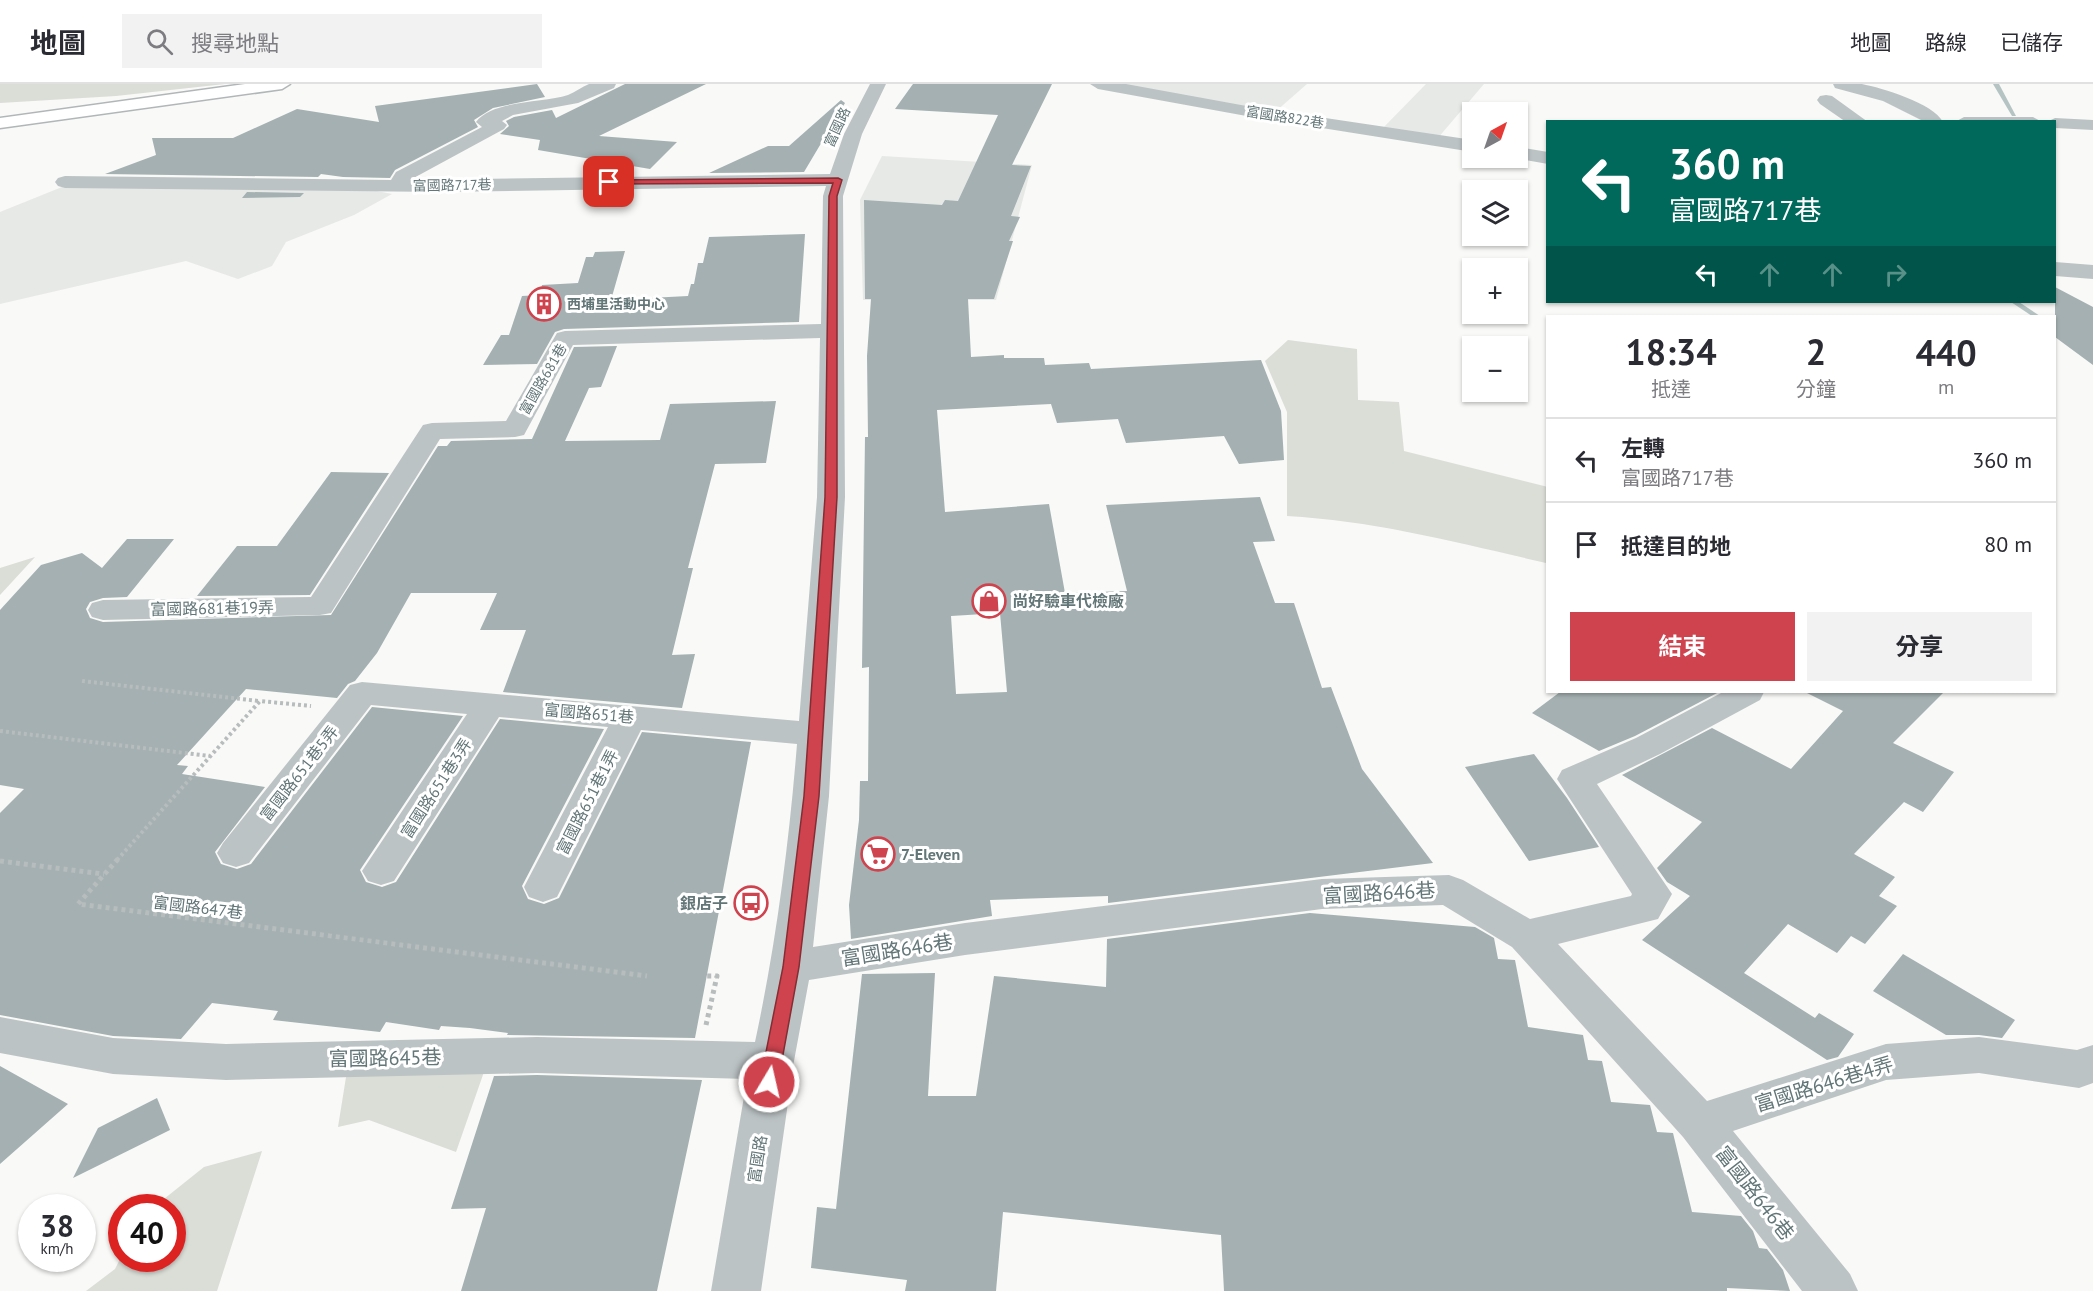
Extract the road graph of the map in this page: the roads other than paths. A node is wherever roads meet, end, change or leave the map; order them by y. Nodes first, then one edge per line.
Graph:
1 (282, 84) edge
2 (608, 84) edge
3 (1098, 84) edge
4 (1841, 84) edge
5 (872, 89) edge
6 (1826, 100) dead end
7 (1, 118) edge
8 (1856, 120) edge
9 (1933, 120) edge
10 (2056, 123) edge
11 (2093, 125) edge
12 (1462, 144) edge
13 (1528, 155) edge
14 (1546, 158) edge
15 (837, 168) junction
16 (65, 182) dead end
17 (397, 186) junction
18 (2056, 269) edge
19 (2093, 272) edge
20 (832, 331) junction
21 (320, 606) joint
22 (103, 610) dead end
23 (362, 693) joint
24 (1746, 693) edge
25 (490, 705) junction
26 (630, 717) junction
27 (816, 734) junction
28 (236, 853) dead end
29 (381, 871) dead end
30 (543, 887) dead end
31 (1526, 936) junction
32 (791, 967) junction
33 (0, 1035) edge
34 (772, 1061) junction
35 (2093, 1063) edge
36 (1699, 1123) junction
37 (736, 1291) edge
38 (1833, 1291) edge

1 - 7 highway
2 - 17 street
3 - 12 street, 富國路822巷
4 - 9 street
5 - 15 street, 富國路
5 - 15 street, 富國路
6 - 8 street
10 - 11 street
13 - 14 street
15 - 17 street, 富國路717巷
15 - 20 street, 富國路
16 - 17 street, 富國路717巷
18 - 19 street
20 - 21 street, 富國路681巷
20 - 27 street, 富國路
21 - 22 street, 富國路681巷19弄
23 - 25 street, 富國路651巷
23 - 28 street, 富國路651巷5弄
24 - 31 street
25 - 26 street, 富國路651巷
25 - 29 street, 富國路651巷3弄
26 - 27 street, 富國路651巷
26 - 30 street, 富國路651巷1弄
27 - 32 street, 富國路
31 - 32 street, 富國路646巷
31 - 36 street, 富國路646巷
32 - 34 street, 富國路
33 - 34 street, 富國路645巷
34 - 37 street, 富國路
35 - 36 street, 富國路646巷4弄
36 - 38 street, 富國路646巷

